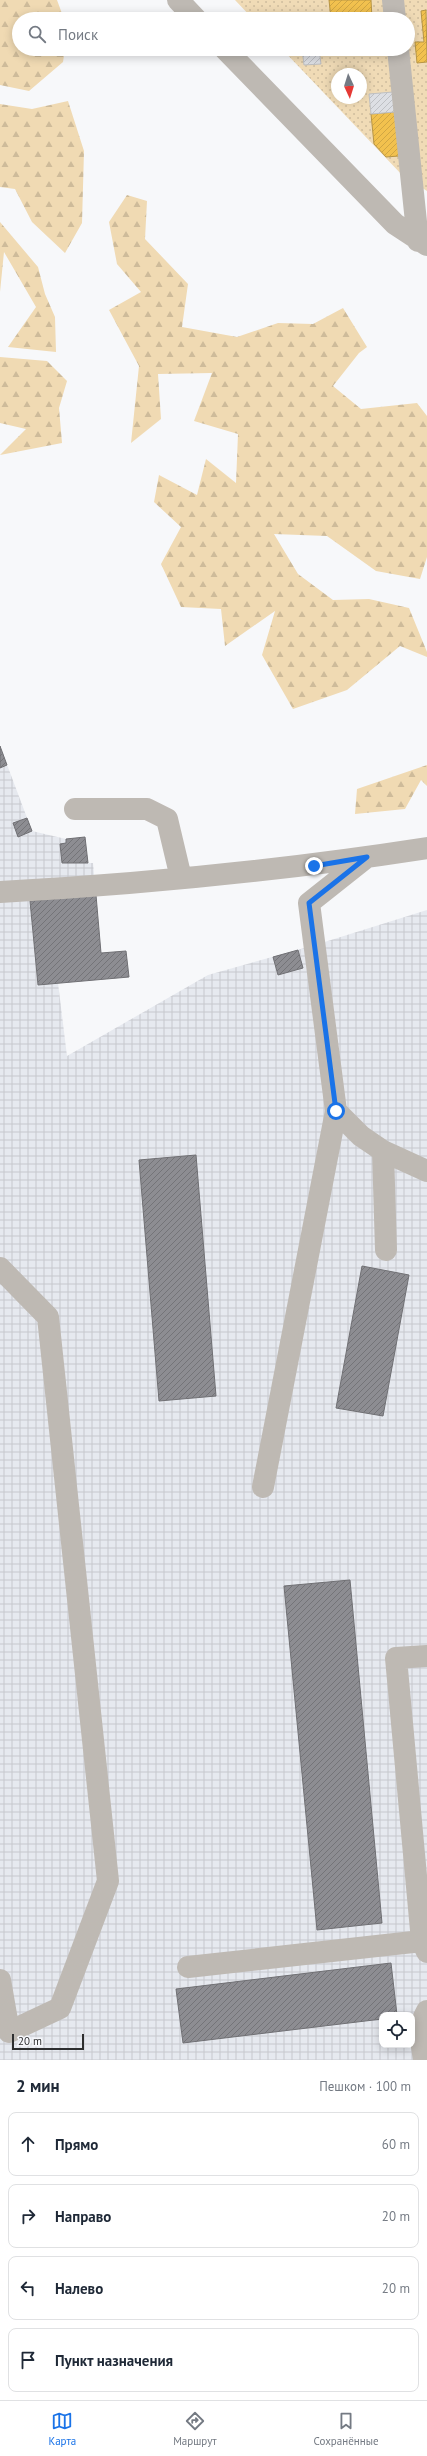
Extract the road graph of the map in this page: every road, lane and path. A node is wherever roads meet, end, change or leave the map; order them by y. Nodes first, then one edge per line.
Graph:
1 (178, 0) edge
2 (393, 0) edge
3 (189, 12) edge
4 (394, 12) edge
5 (232, 56) edge
6 (399, 56) edge
7 (423, 243) edge
8 (74, 809) dead end
9 (427, 848) edge
10 (367, 857) junction
11 (181, 878) junction
12 (0, 892) edge
13 (336, 1111) junction
14 (383, 1151) junction
15 (427, 1171) edge
16 (386, 1250) dead end
17 (0, 1268) edge
18 (263, 1487) dead end
19 (427, 1656) edge
20 (425, 1946) edge
21 (188, 1967) dead end
22 (0, 1980) edge
23 (427, 2010) edge
24 (424, 2060) edge

1 - 3 street
2 - 4 street
5 - 7 street
6 - 7 street
8 - 11 street
9 - 10 street
10 - 11 street
10 - 13 street
11 - 12 street
13 - 14 street
13 - 18 street
14 - 15 street
14 - 16 street
17 - 22 street
19 - 20 street
20 - 21 street
23 - 24 street

